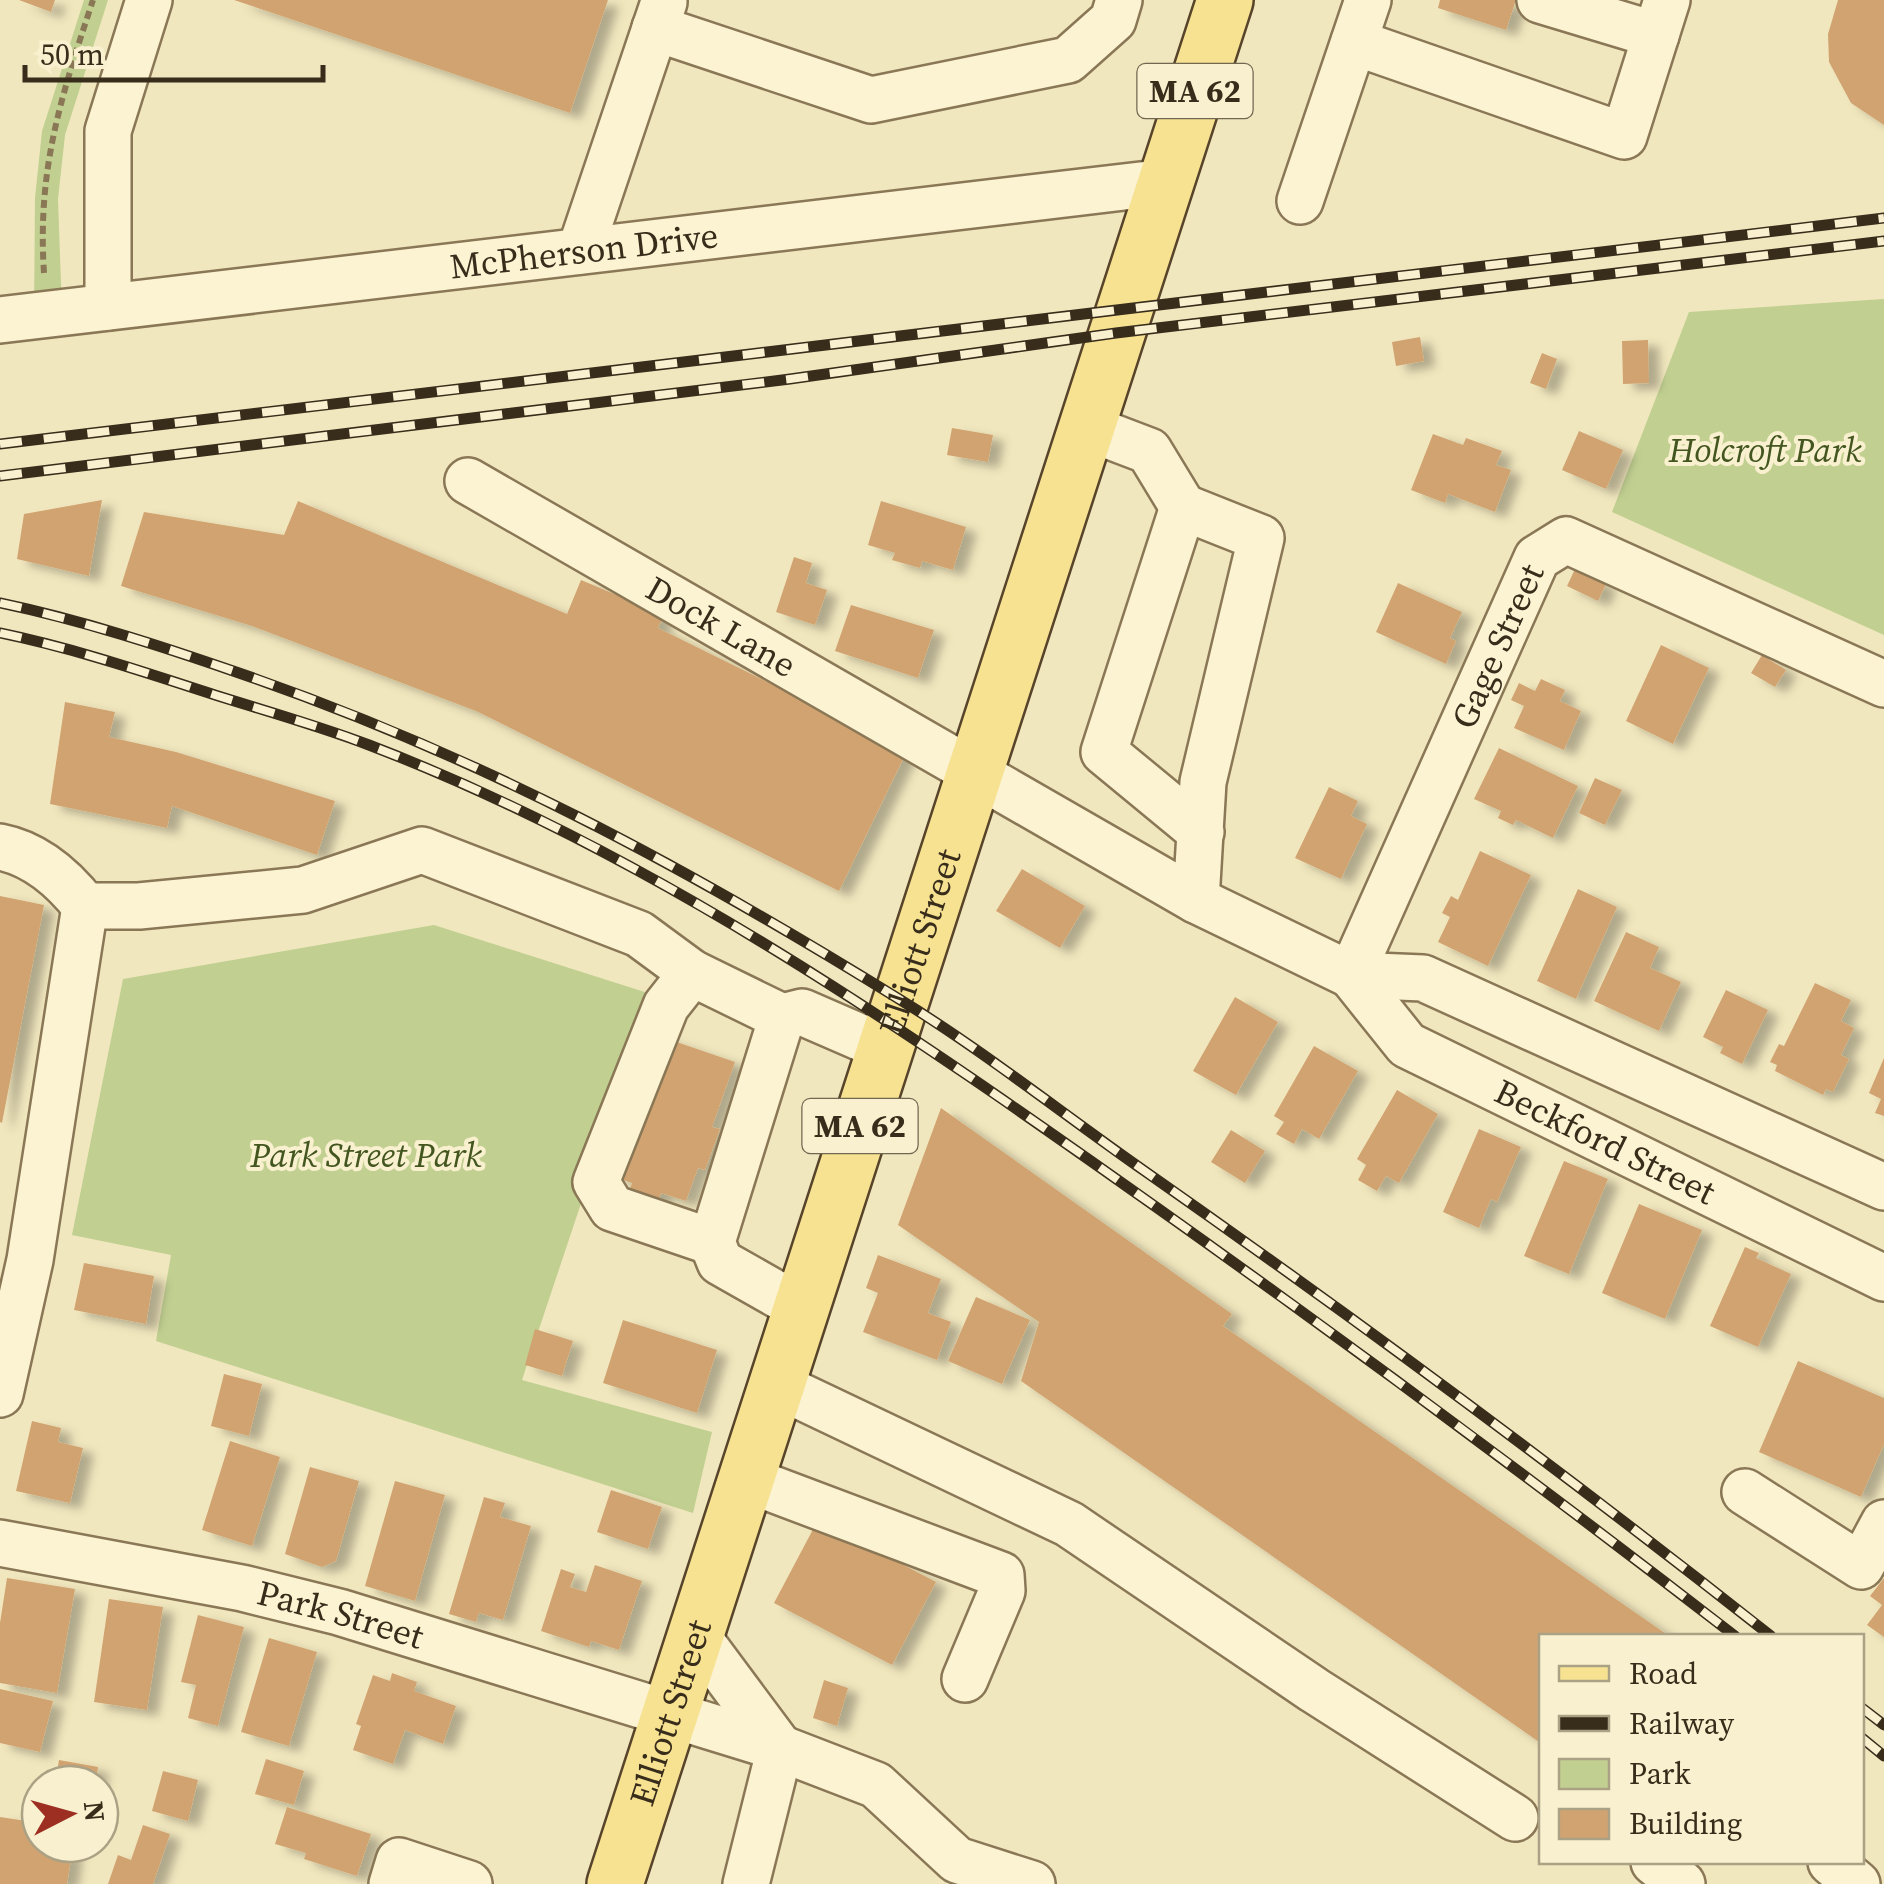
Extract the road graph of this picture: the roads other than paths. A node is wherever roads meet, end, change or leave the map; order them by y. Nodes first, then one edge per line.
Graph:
1 (149, 0) edge
2 (1119, 0) edge
3 (1226, 0) edge
4 (1540, 0) edge
5 (660, 14) edge
6 (1661, 18) edge
7 (1361, 21) edge
8 (1166, 182) junction
9 (1300, 201) dead end
10 (580, 251) junction
11 (108, 307) junction
12 (0, 320) edge
13 (1086, 427) junction
14 (468, 481) dead end
15 (1183, 507) junction
16 (1884, 684) edge
17 (975, 774) junction
18 (1201, 832) junction
19 (0, 846) edge
20 (1196, 900) junction
21 (85, 906) junction
22 (692, 973) junction
23 (1351, 975) junction
24 (782, 1017) junction
25 (885, 1048) junction
26 (1884, 1186) edge
27 (712, 1242) junction
28 (15, 1257) edge
29 (1884, 1278) edge
30 (801, 1308) junction
31 (776, 1385) junction
32 (0, 1394) edge
33 (746, 1479) junction
34 (1745, 1492) dead end
35 (1884, 1523) edge
36 (0, 1542) edge
37 (696, 1635) junction
38 (965, 1679) dead end
39 (671, 1712) junction
40 (780, 1748) junction
41 (1515, 1818) dead end
42 (1657, 1864) edge
43 (1833, 1864) edge
44 (616, 1884) edge
45 (746, 1884) edge
46 (1032, 1884) edge
47 (1682, 1884) edge
48 (1858, 1884) edge

1 - 11 street
2 - 5 street
3 - 8 main road, Elliott Street / MA 62
4 - 6 street
5 - 10 street
6 - 7 street
7 - 9 street
8 - 10 street, McPherson Drive
8 - 13 main road, Elliott Street / MA 62
10 - 11 street, McPherson Drive
11 - 12 street, McPherson Drive
13 - 15 street
13 - 17 main road, Elliott Street / MA 62
14 - 17 street, Dock Lane
15 - 18 street
15 - 18 street
16 - 23 street, Gage Street
17 - 20 street, Beckford Street
17 - 25 main road, Elliott Street / MA 62
18 - 20 street
19 - 21 street
20 - 23 street, Beckford Street
21 - 22 street
21 - 28 street
22 - 24 street
22 - 27 street
23 - 26 street, Beckford Street
23 - 29 street, Beckford Street
24 - 25 street
24 - 27 street
25 - 30 main road, Elliott Street / MA 62
27 - 30 street
28 - 32 street
30 - 31 main road, Elliott Street / MA 62
31 - 33 main road, Elliott Street / MA 62
31 - 41 street
33 - 37 main road, Elliott Street / MA 62
33 - 38 street
34 - 35 street
36 - 39 street, Park Street
37 - 39 main road, Elliott Street / MA 62
37 - 40 street
39 - 40 street, Park Street
39 - 44 main road, Elliott Street / MA 62
40 - 45 street
40 - 46 street, Park Street
42 - 47 street
43 - 48 street

